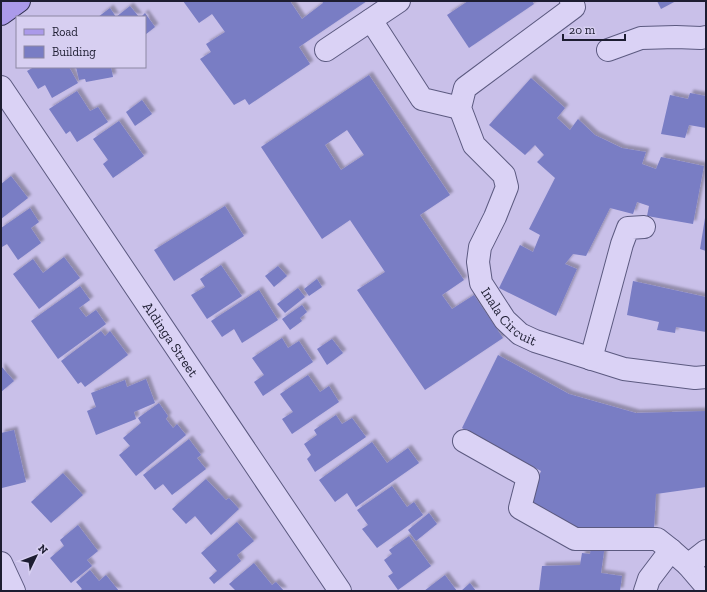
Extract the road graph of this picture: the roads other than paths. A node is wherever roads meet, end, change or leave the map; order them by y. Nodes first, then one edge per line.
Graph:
1 (19, 1) edge
2 (399, 1) edge
3 (571, 1) edge
4 (1, 14) edge
5 (371, 20) junction
6 (706, 37) edge
7 (326, 50) dead end
8 (608, 50) dead end
9 (1, 87) edge
10 (460, 108) junction
11 (644, 227) dead end
12 (591, 358) junction
13 (706, 377) edge
14 (464, 441) dead end
15 (672, 550) junction
16 (706, 551) edge
17 (1, 563) edge
18 (688, 565) junction
19 (706, 586) edge
20 (14, 591) edge
21 (340, 591) edge
22 (645, 591) edge

1 - 4 main road
2 - 5 street
3 - 10 street
5 - 7 street
5 - 10 street
6 - 8 street
9 - 21 street, Aldinga Street
10 - 12 street, Inala Circuit
11 - 12 street
12 - 13 street, Inala Circuit
14 - 15 street
15 - 18 street
15 - 22 street
16 - 18 street
17 - 20 street
18 - 19 street

